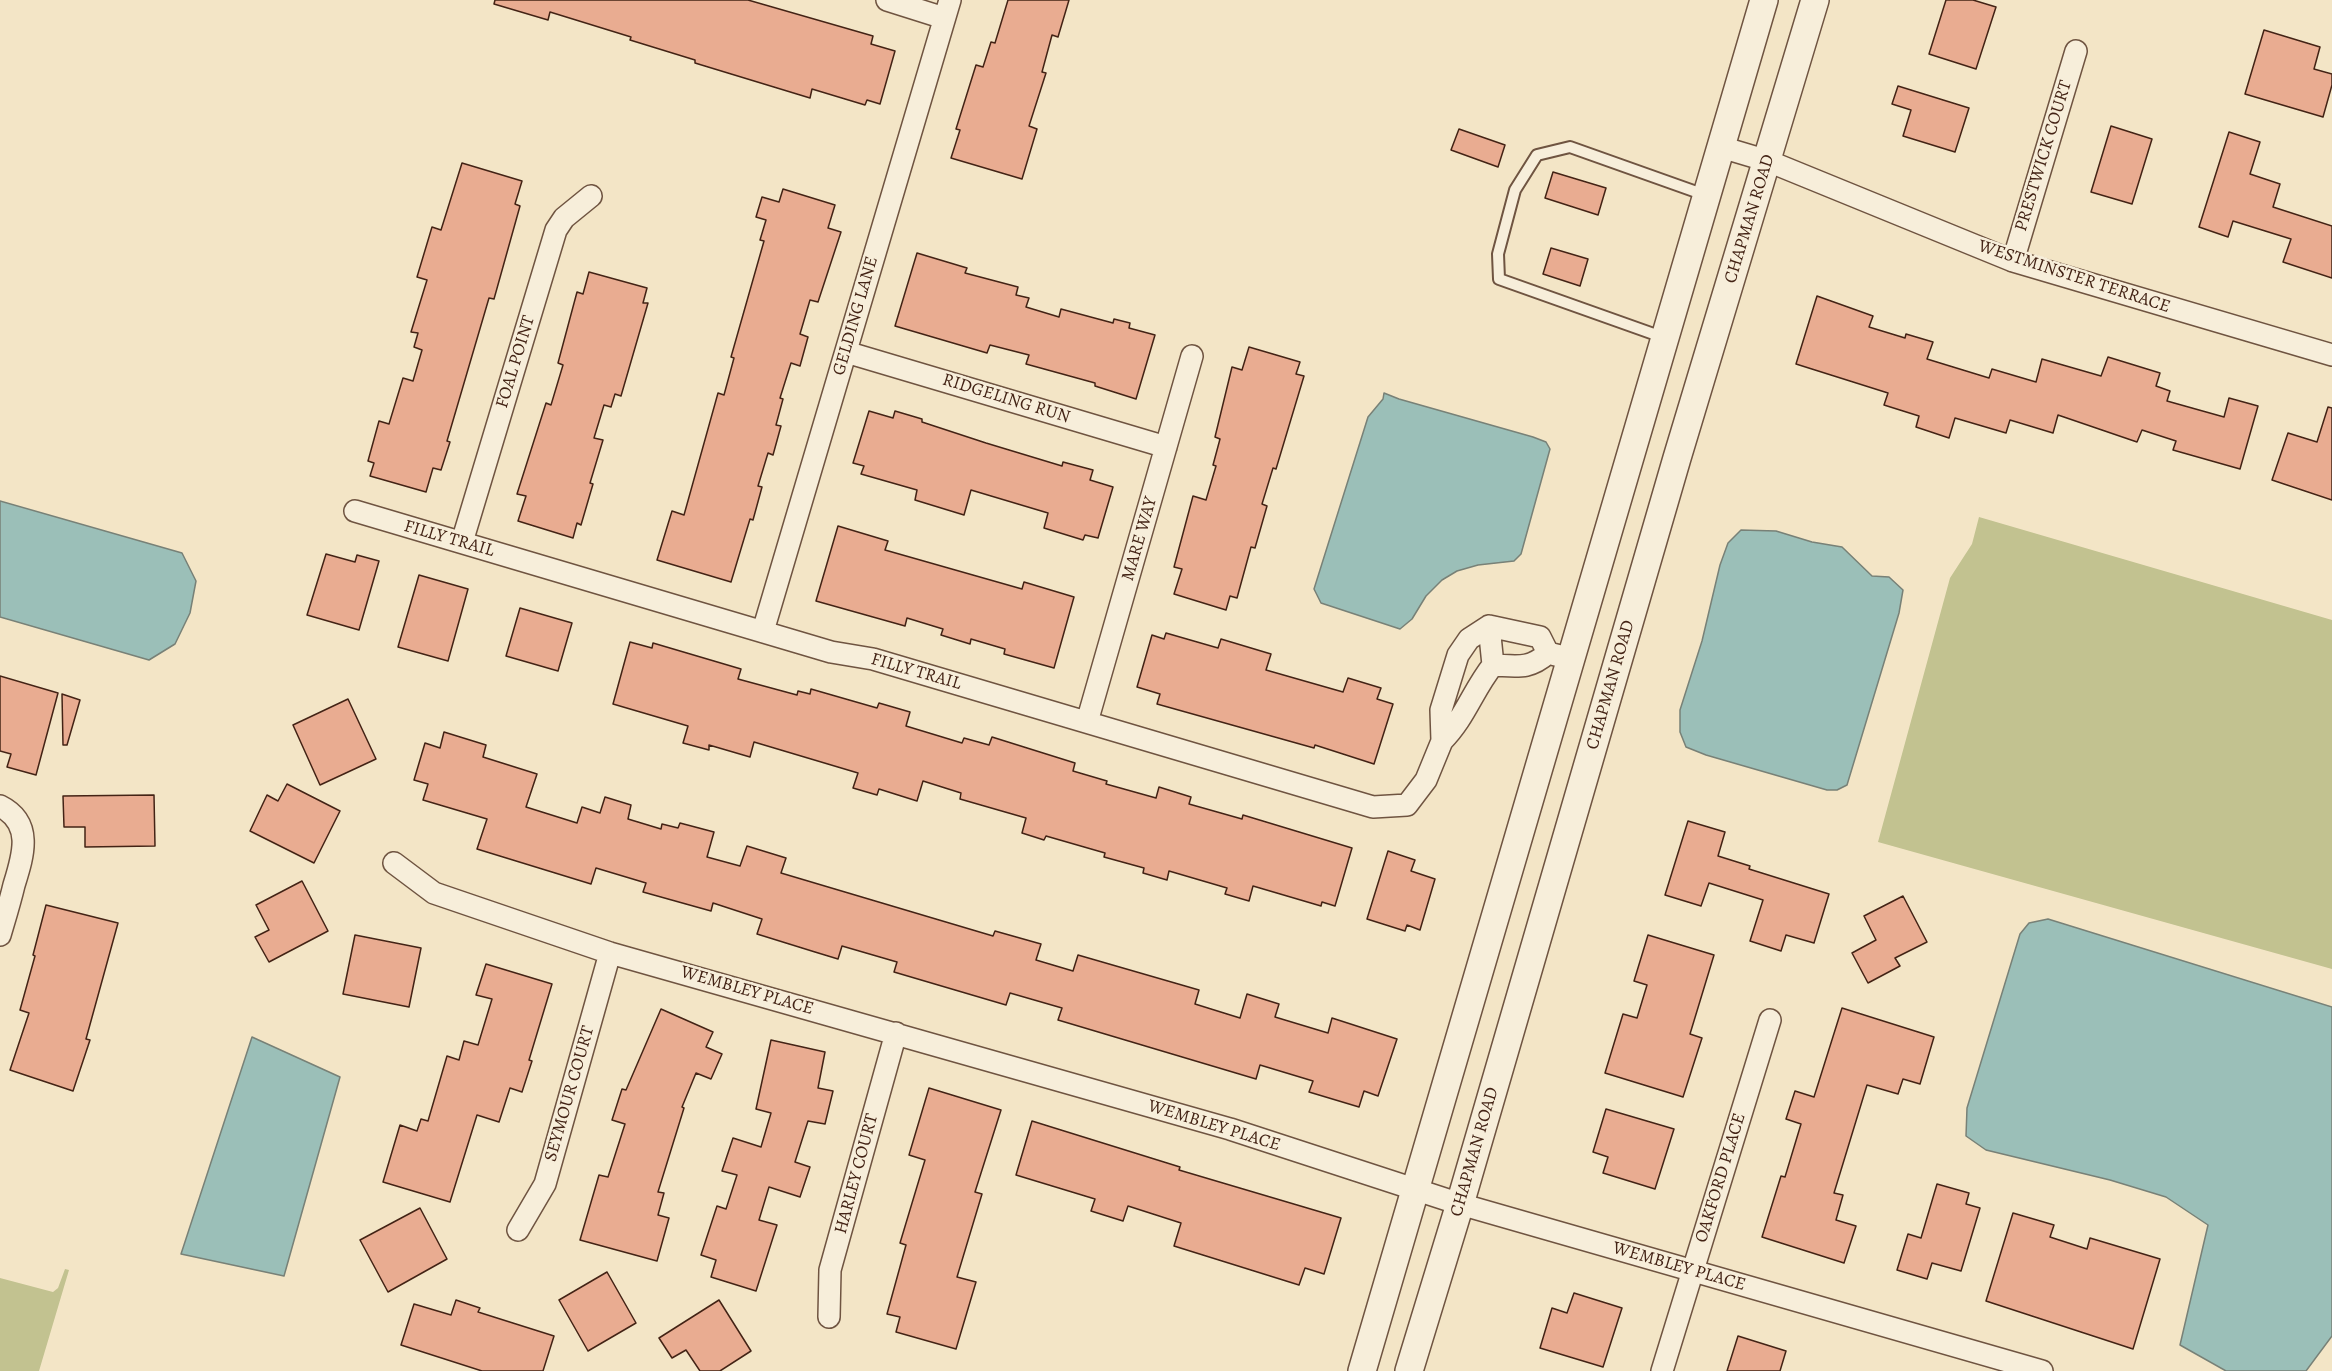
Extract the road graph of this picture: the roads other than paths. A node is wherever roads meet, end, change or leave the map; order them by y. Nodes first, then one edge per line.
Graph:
1 (887, 0) edge
2 (1764, 0) edge
3 (1815, 0) edge
4 (947, 9) edge
5 (2076, 51) dead end
6 (1721, 147) junction
7 (1768, 161) junction
8 (1707, 195) junction
9 (591, 196) dead end
10 (2013, 261) junction
11 (1665, 339) junction
12 (846, 352) junction
13 (2332, 355) edge
14 (1192, 356) dead end
15 (1166, 447) junction
16 (355, 511) dead end
17 (462, 542) junction
18 (1489, 626) junction
19 (763, 631) junction
20 (1560, 656) junction
21 (1493, 665) junction
22 (1087, 722) junction
23 (1442, 741) junction
24 (0, 806) edge
25 (394, 863) dead end
26 (0, 935) edge
27 (610, 953) junction
28 (1770, 1020) dead end
29 (896, 1033) junction
30 (1416, 1190) junction
31 (1460, 1204) junction
32 (518, 1230) dead end
33 (1692, 1270) junction
34 (829, 1317) dead end
35 (1362, 1371) edge
36 (1409, 1371) edge
37 (1662, 1371) edge
38 (2042, 1371) edge

1 - 4 street
2 - 6 street
3 - 7 street, CHAPMAN ROAD
4 - 12 street, GELDING LANE
5 - 10 street, PRESTWICK COURT
6 - 7 street, WESTMINSTER TERRACE
6 - 8 street
7 - 10 street, WESTMINSTER TERRACE
7 - 31 street, CHAPMAN ROAD
8 - 11 street
8 - 11 lane
9 - 17 street, FOAL POINT
10 - 13 street, WESTMINSTER TERRACE
11 - 20 street
12 - 15 street, RIDGELING RUN
12 - 19 street, GELDING LANE
14 - 15 street, MARE WAY
15 - 22 street, MARE WAY
16 - 17 street, FILLY TRAIL
17 - 19 street, FILLY TRAIL
18 - 20 street
18 - 21 street
18 - 23 street
19 - 22 street, FILLY TRAIL
20 - 21 street
20 - 30 street
21 - 23 street
22 - 23 street, FILLY TRAIL
24 - 26 street
25 - 27 street, WEMBLEY PLACE
27 - 29 street, WEMBLEY PLACE
27 - 32 street, SEYMOUR COURT
28 - 33 street, OAKFORD PLACE
29 - 30 street, WEMBLEY PLACE
29 - 34 street, HARLEY COURT
30 - 31 street, WEMBLEY PLACE
30 - 35 street
31 - 33 street, WEMBLEY PLACE
31 - 36 street, CHAPMAN ROAD
33 - 37 street, OAKFORD PLACE
33 - 38 street, WEMBLEY PLACE

